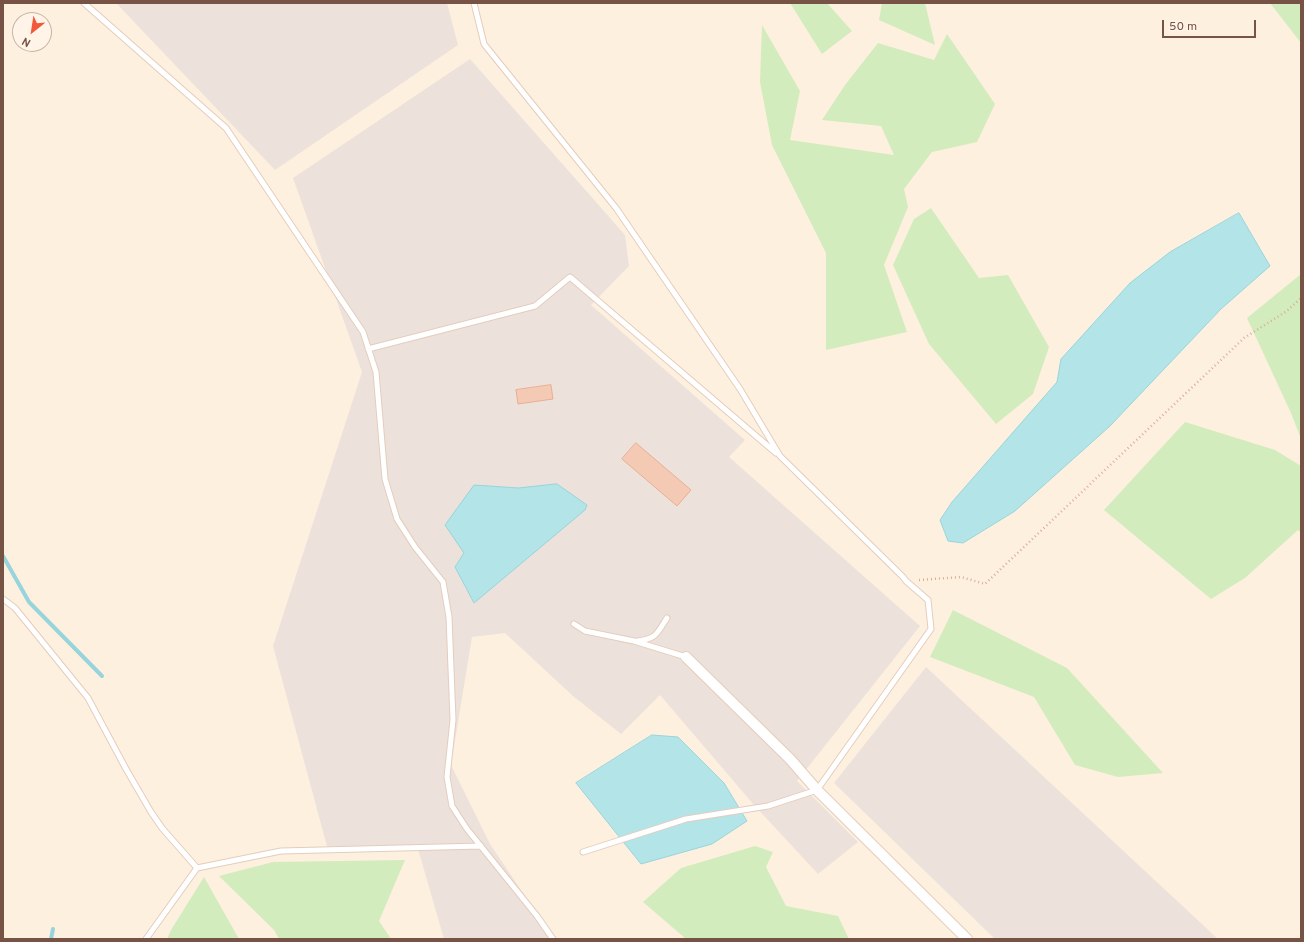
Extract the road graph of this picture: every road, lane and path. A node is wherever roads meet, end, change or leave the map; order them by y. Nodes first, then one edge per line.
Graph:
1 (84, 3) edge
2 (474, 3) edge
3 (1301, 298) edge
4 (368, 349) junction
5 (780, 456) junction
6 (906, 582) junction
7 (3, 599) edge
8 (667, 618) dead end
9 (574, 624) dead end
10 (634, 641) junction
11 (686, 657) joint
12 (817, 790) junction
13 (481, 846) junction
14 (583, 852) dead end
15 (197, 868) junction
16 (146, 939) edge
17 (552, 939) edge
18 (967, 939) edge

1 - 4 lane
2 - 5 lane
3 - 6 path
4 - 5 lane
4 - 13 lane
5 - 6 lane
6 - 12 lane
7 - 15 lane
8 - 10 lane
9 - 10 lane
10 - 11 lane
11 - 12 street
12 - 14 lane
12 - 18 street
13 - 15 lane
13 - 17 lane
15 - 16 lane

